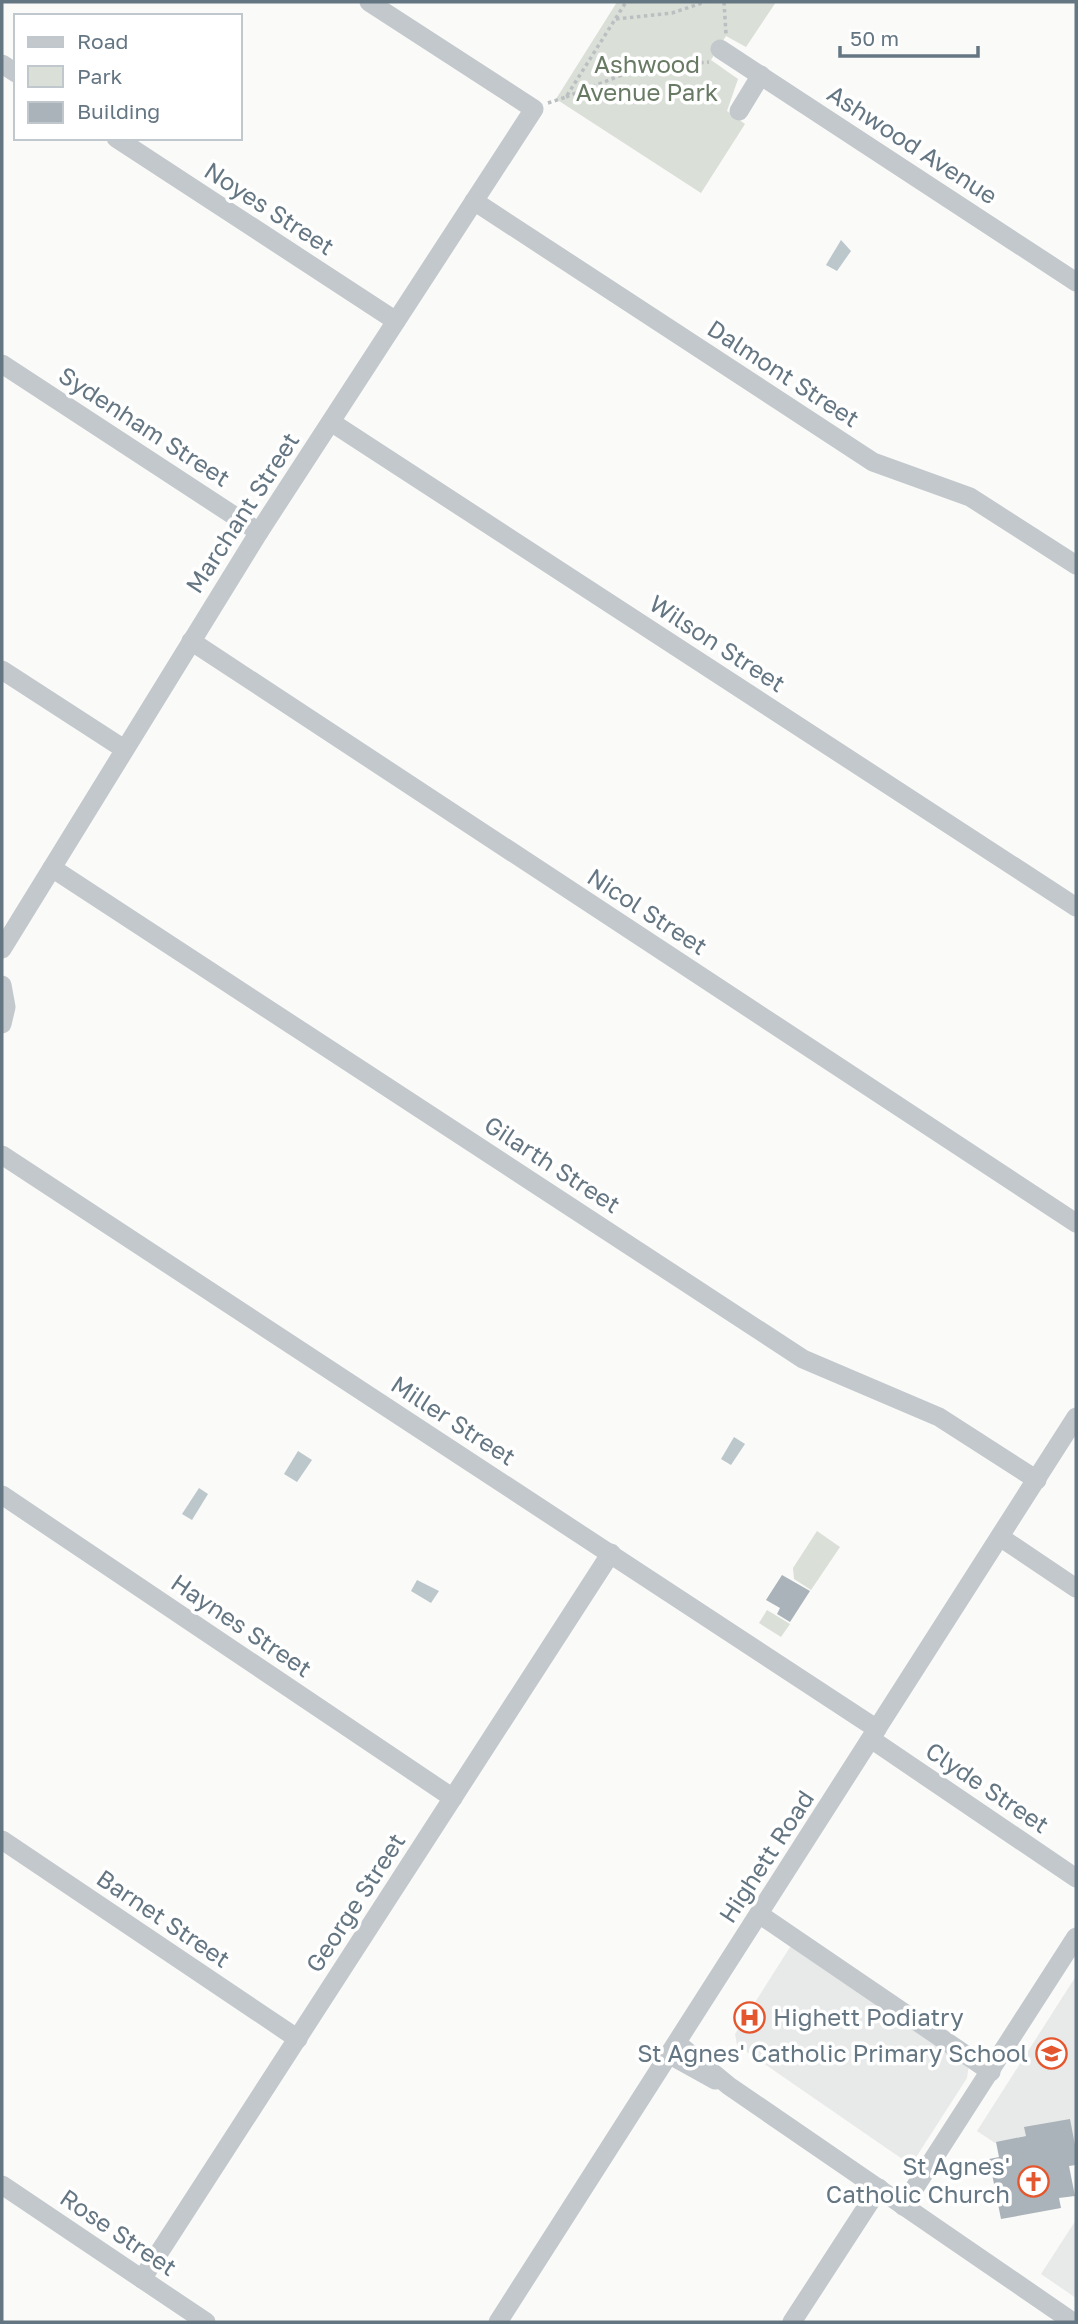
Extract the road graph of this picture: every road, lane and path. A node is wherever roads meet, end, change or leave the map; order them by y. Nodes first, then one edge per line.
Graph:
1 (369, 2) edge
2 (626, 2) edge
3 (705, 2) edge
4 (724, 2) edge
5 (616, 19) junction
6 (720, 49) junction
7 (761, 75) junction
8 (566, 97) junction
9 (534, 109) junction
10 (739, 111) dead end
11 (119, 140) edge
12 (474, 201) junction
13 (1076, 282) edge
14 (396, 321) junction
15 (2, 364) edge
16 (331, 422) junction
17 (259, 532) junction
18 (1076, 565) edge
19 (191, 641) junction
20 (2, 670) edge
21 (124, 749) junction
22 (52, 868) junction
23 (1076, 906) edge
24 (2, 948) edge
25 (2, 985) edge
26 (2, 1024) edge
27 (2, 1155) edge
28 (1076, 1223) edge
29 (1076, 1418) edge
30 (1037, 1480) junction
31 (2, 1495) edge
32 (1000, 1537) junction
33 (611, 1553) junction
34 (1076, 1588) edge
35 (874, 1734) junction
36 (453, 1798) junction
37 (2, 1840) edge
38 (1076, 1878) edge
39 (759, 1914) junction
40 (1076, 1937) edge
41 (298, 2039) junction
42 (673, 2049) junction
43 (990, 2072) junction
44 (2, 2185) edge
45 (879, 2188) junction
46 (903, 2206) junction
47 (142, 2279) junction
48 (206, 2322) edge
49 (498, 2322) edge
50 (792, 2322) edge
51 (1072, 2322) edge

1 - 9 street
2 - 5 path
3 - 5 path
4 - 6 path
5 - 8 path
6 - 7 street, Ashwood Avenue
6 - 8 path
7 - 10 street
7 - 13 street, Ashwood Avenue
8 - 9 path
9 - 12 street, Marchant Street
11 - 14 street, Noyes Street
12 - 14 street, Marchant Street
12 - 18 street, Dalmont Street
14 - 16 street, Marchant Street
15 - 17 street, Sydenham Street
16 - 17 street, Marchant Street
16 - 23 street, Wilson Street
17 - 19 street, Marchant Street
19 - 21 street, Marchant Street
19 - 28 street, Nicol Street
20 - 21 street
21 - 22 street, Marchant Street
22 - 24 street, Marchant Street
22 - 30 street, Gilarth Street
25 - 26 street
27 - 33 street, Miller Street
29 - 30 street, Highett Road
30 - 32 street, Highett Road
31 - 36 street, Haynes Street
32 - 34 street
32 - 35 street, Highett Road
33 - 35 street, Miller Street
33 - 36 street, George Street
35 - 38 street, Clyde Street
35 - 39 street, Highett Road
36 - 41 street, George Street
37 - 41 street, Barnet Street
39 - 42 street, Highett Road
39 - 43 street
40 - 43 street
41 - 47 street, George Street
42 - 45 street
42 - 49 street, Highett Road
43 - 46 street
44 - 47 street, Rose Street
45 - 46 street
45 - 50 street
46 - 51 street
47 - 48 street, Rose Street

